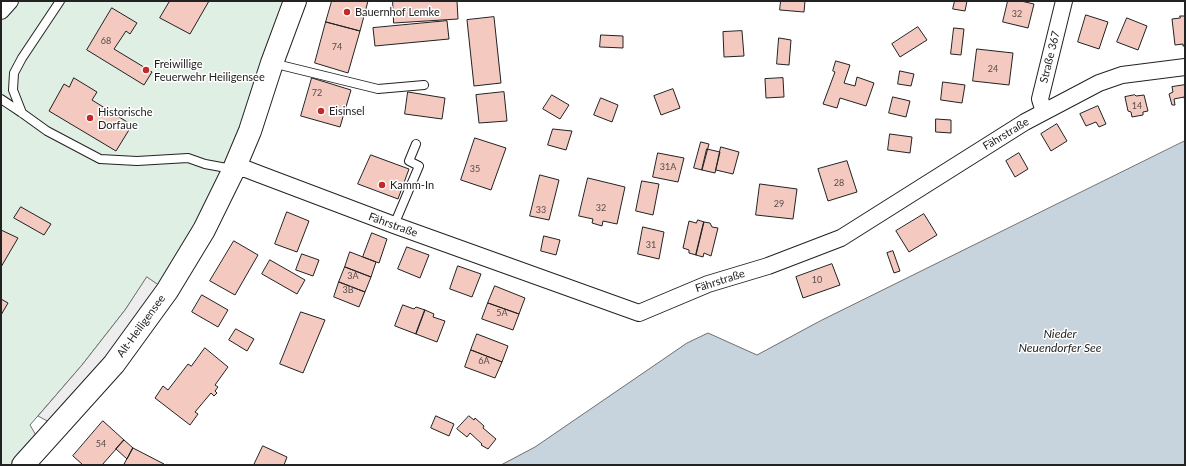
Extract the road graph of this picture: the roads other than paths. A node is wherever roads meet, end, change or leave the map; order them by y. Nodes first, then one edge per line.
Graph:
1 (10, 1) edge
2 (60, 1) edge
3 (295, 1) edge
4 (1064, 1) edge
5 (1, 11) edge
6 (272, 63) junction
7 (1185, 67) edge
8 (424, 85) dead end
9 (1, 99) edge
10 (1044, 112) junction
11 (22, 113) junction
12 (416, 144) dead end
13 (234, 169) junction
14 (394, 225) junction
15 (23, 465) edge

1 - 5 street
2 - 11 lane
3 - 6 main road, Alt-Heiligensee
4 - 10 street, Straße 367
6 - 8 lane
6 - 13 main road, Alt-Heiligensee
7 - 10 street, Fährstraße
9 - 11 lane
10 - 14 street, Fährstraße
11 - 13 lane
12 - 14 lane
13 - 14 street, Fährstraße
13 - 15 main road, Alt-Heiligensee

